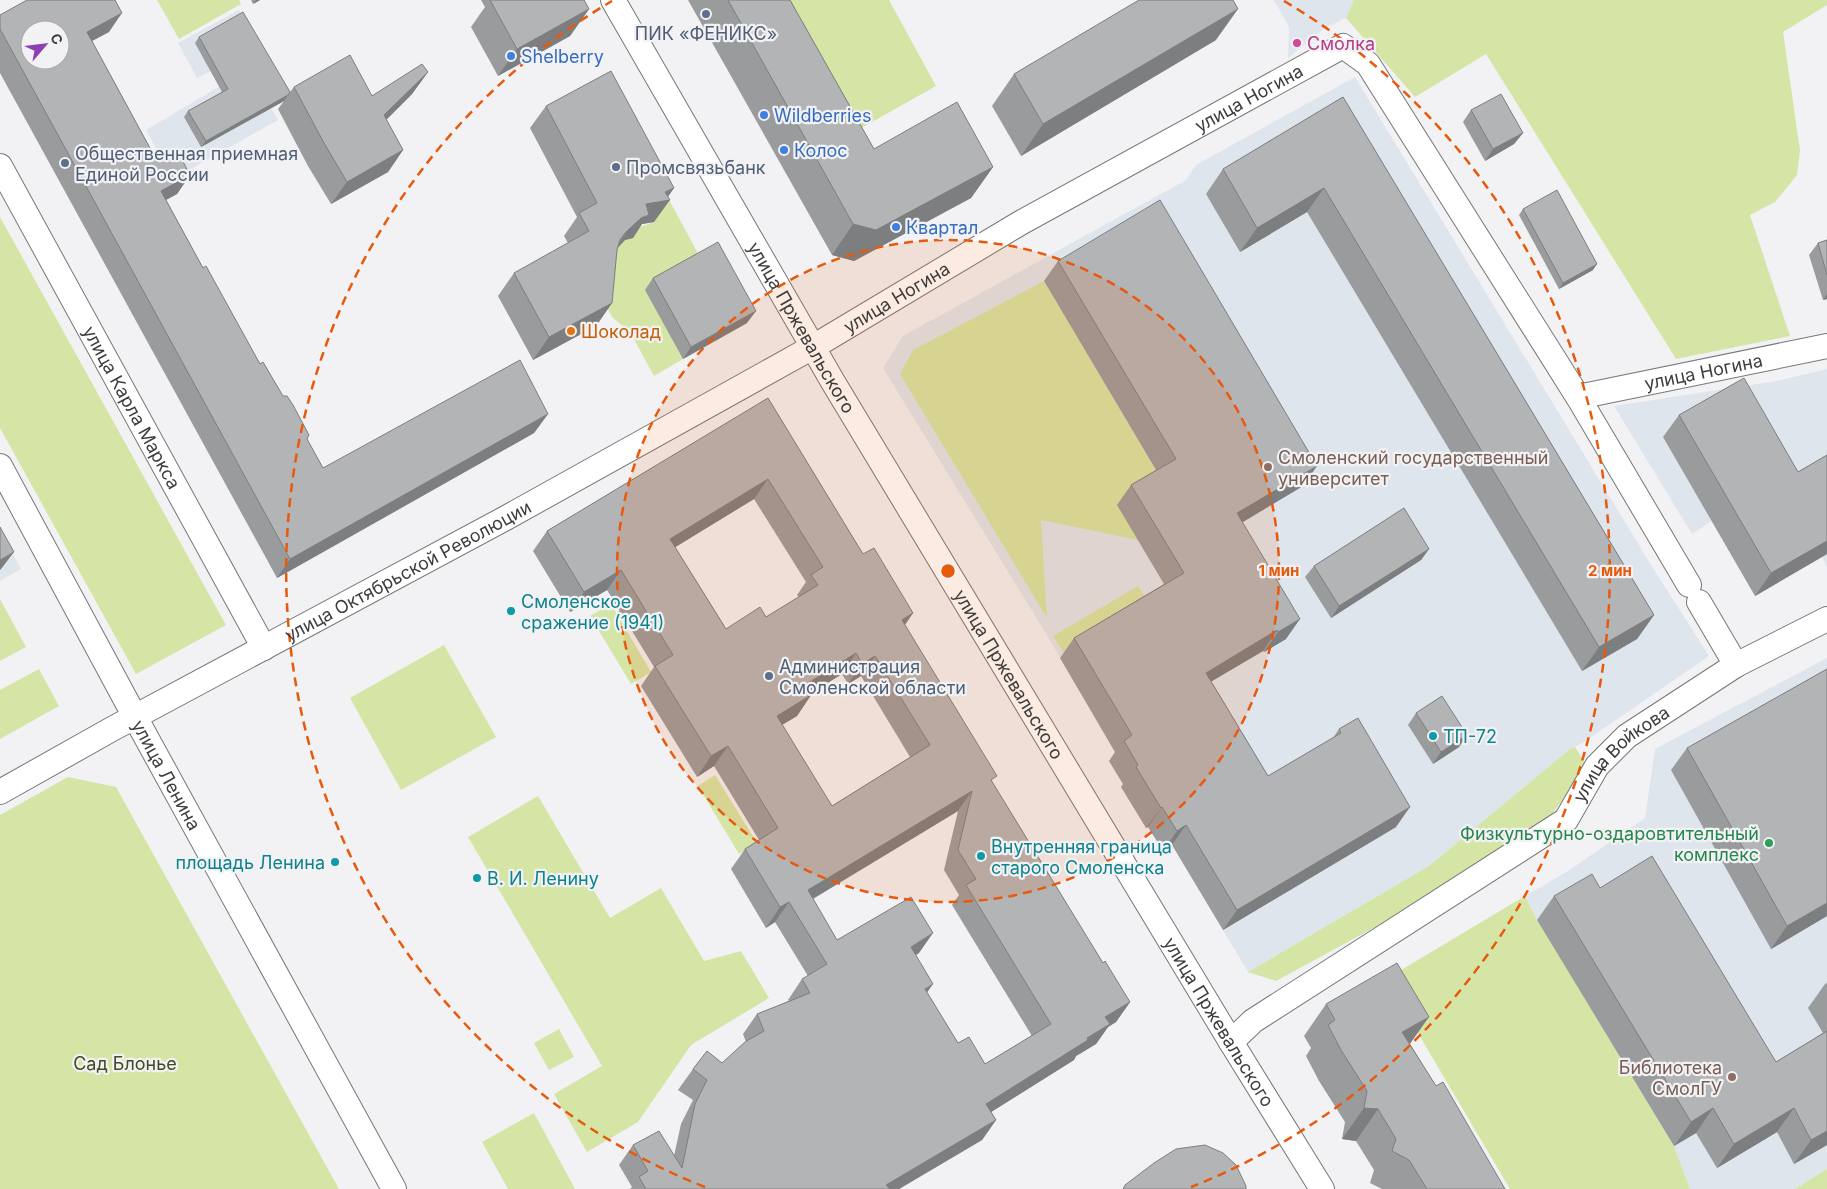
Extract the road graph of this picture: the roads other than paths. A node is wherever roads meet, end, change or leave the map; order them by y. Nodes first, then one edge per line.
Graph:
1 (613, 0) edge
2 (0, 166) edge
3 (1827, 346) edge
4 (813, 347) junction
5 (1578, 397) junction
6 (0, 466) edge
7 (1827, 619) edge
8 (264, 648) junction
9 (1736, 665) junction
10 (134, 717) junction
11 (0, 792) edge
12 (1231, 1042) junction
13 (394, 1189) edge
14 (1322, 1189) edge

1 - 4 street, улица Пржевальского
2 - 8 street, улица Карла Маркса
3 - 5 street, улица Ногина
4 - 5 street, улица Ногина
4 - 8 street, улица Октябрьской Революции
4 - 12 street, улица Пржевальского
5 - 9 street, улица Ногина
6 - 10 street, улица Ленина
7 - 9 street, улица Войкова
8 - 10 street, улица Октябрьской Революции
9 - 12 street, улица Войкова
10 - 11 street, улица Октябрьской Революции
10 - 13 street, улица Ленина
12 - 14 street, улица Пржевальского

